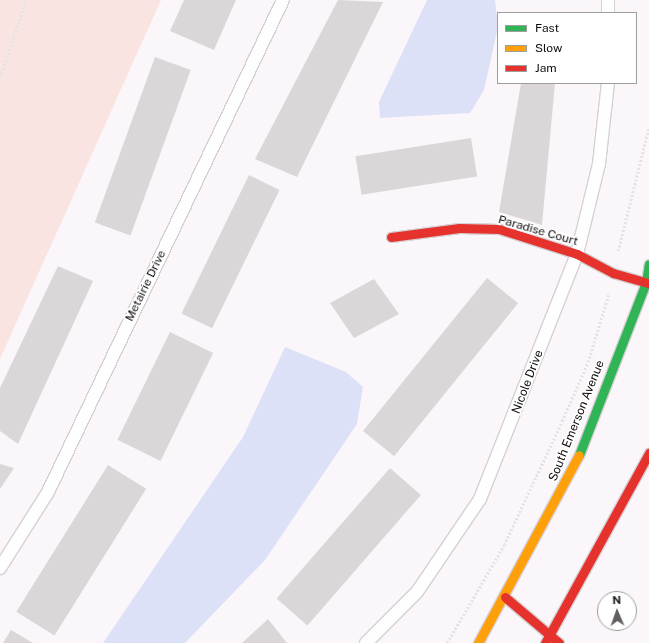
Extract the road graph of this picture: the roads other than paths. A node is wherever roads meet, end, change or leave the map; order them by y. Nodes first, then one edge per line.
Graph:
1 (283, 0) edge
2 (608, 0) edge
3 (608, 12) edge
4 (608, 84) edge
5 (391, 236) dead end
6 (577, 254) junction
7 (649, 264) edge
8 (647, 282) edge
9 (649, 453) edge
10 (0, 568) edge
11 (505, 597) junction
12 (548, 639) edge
13 (366, 643) edge
14 (478, 643) edge
15 (559, 643) edge

1 - 10 lane, Metairie Drive
2 - 3 lane
4 - 6 lane, Nicole Drive
5 - 6 main road, Paradise Court
6 - 8 main road, Paradise Court
6 - 13 lane, Nicole Drive
7 - 8 main road, South Emerson Avenue
8 - 11 main road, South Emerson Avenue
9 - 12 main road
11 - 12 main road
11 - 14 main road, South Emerson Avenue
12 - 15 main road

